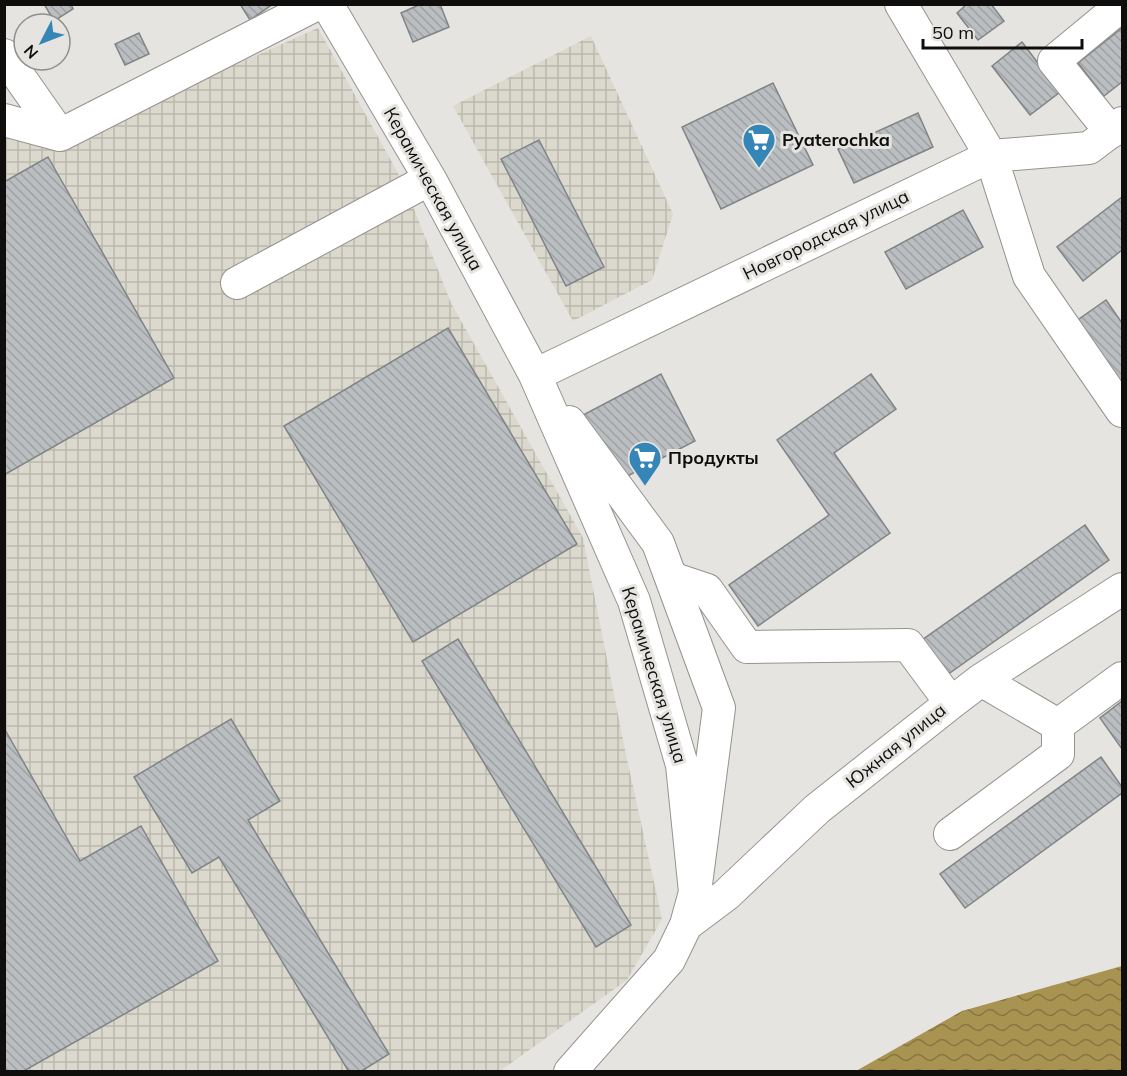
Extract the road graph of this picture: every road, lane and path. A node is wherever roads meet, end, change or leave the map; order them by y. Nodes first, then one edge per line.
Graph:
1 (317, 4) edge
2 (327, 4) edge
3 (901, 4) edge
4 (1122, 5) edge
5 (4, 56) edge
6 (4, 120) edge
7 (1117, 127) edge
8 (60, 135) junction
9 (991, 156) junction
10 (430, 179) junction
11 (237, 283) dead end
12 (535, 375) junction
13 (1122, 411) edge
14 (671, 578) junction
15 (1122, 589) edge
16 (1122, 678) edge
17 (981, 680) junction
18 (951, 703) junction
19 (1058, 725) junction
20 (950, 834) dead end
21 (694, 892) junction
22 (686, 925) junction
23 (570, 1071) edge

1 - 8 street
2 - 10 street, Керамическая улица
3 - 9 street
4 - 7 street
5 - 8 street
6 - 8 street
7 - 9 street, Новгородская улица
9 - 12 street, Новгородская улица
9 - 13 street
10 - 11 street
10 - 12 street, Керамическая улица
12 - 14 street, Керамическая улица
12 - 21 street, Керамическая улица
14 - 18 street
14 - 21 street, Керамическая улица
15 - 17 street, Южная улица
16 - 19 street
17 - 18 street, Южная улица
17 - 19 street
18 - 22 street, Южная улица
19 - 20 street
21 - 22 street
22 - 23 street

